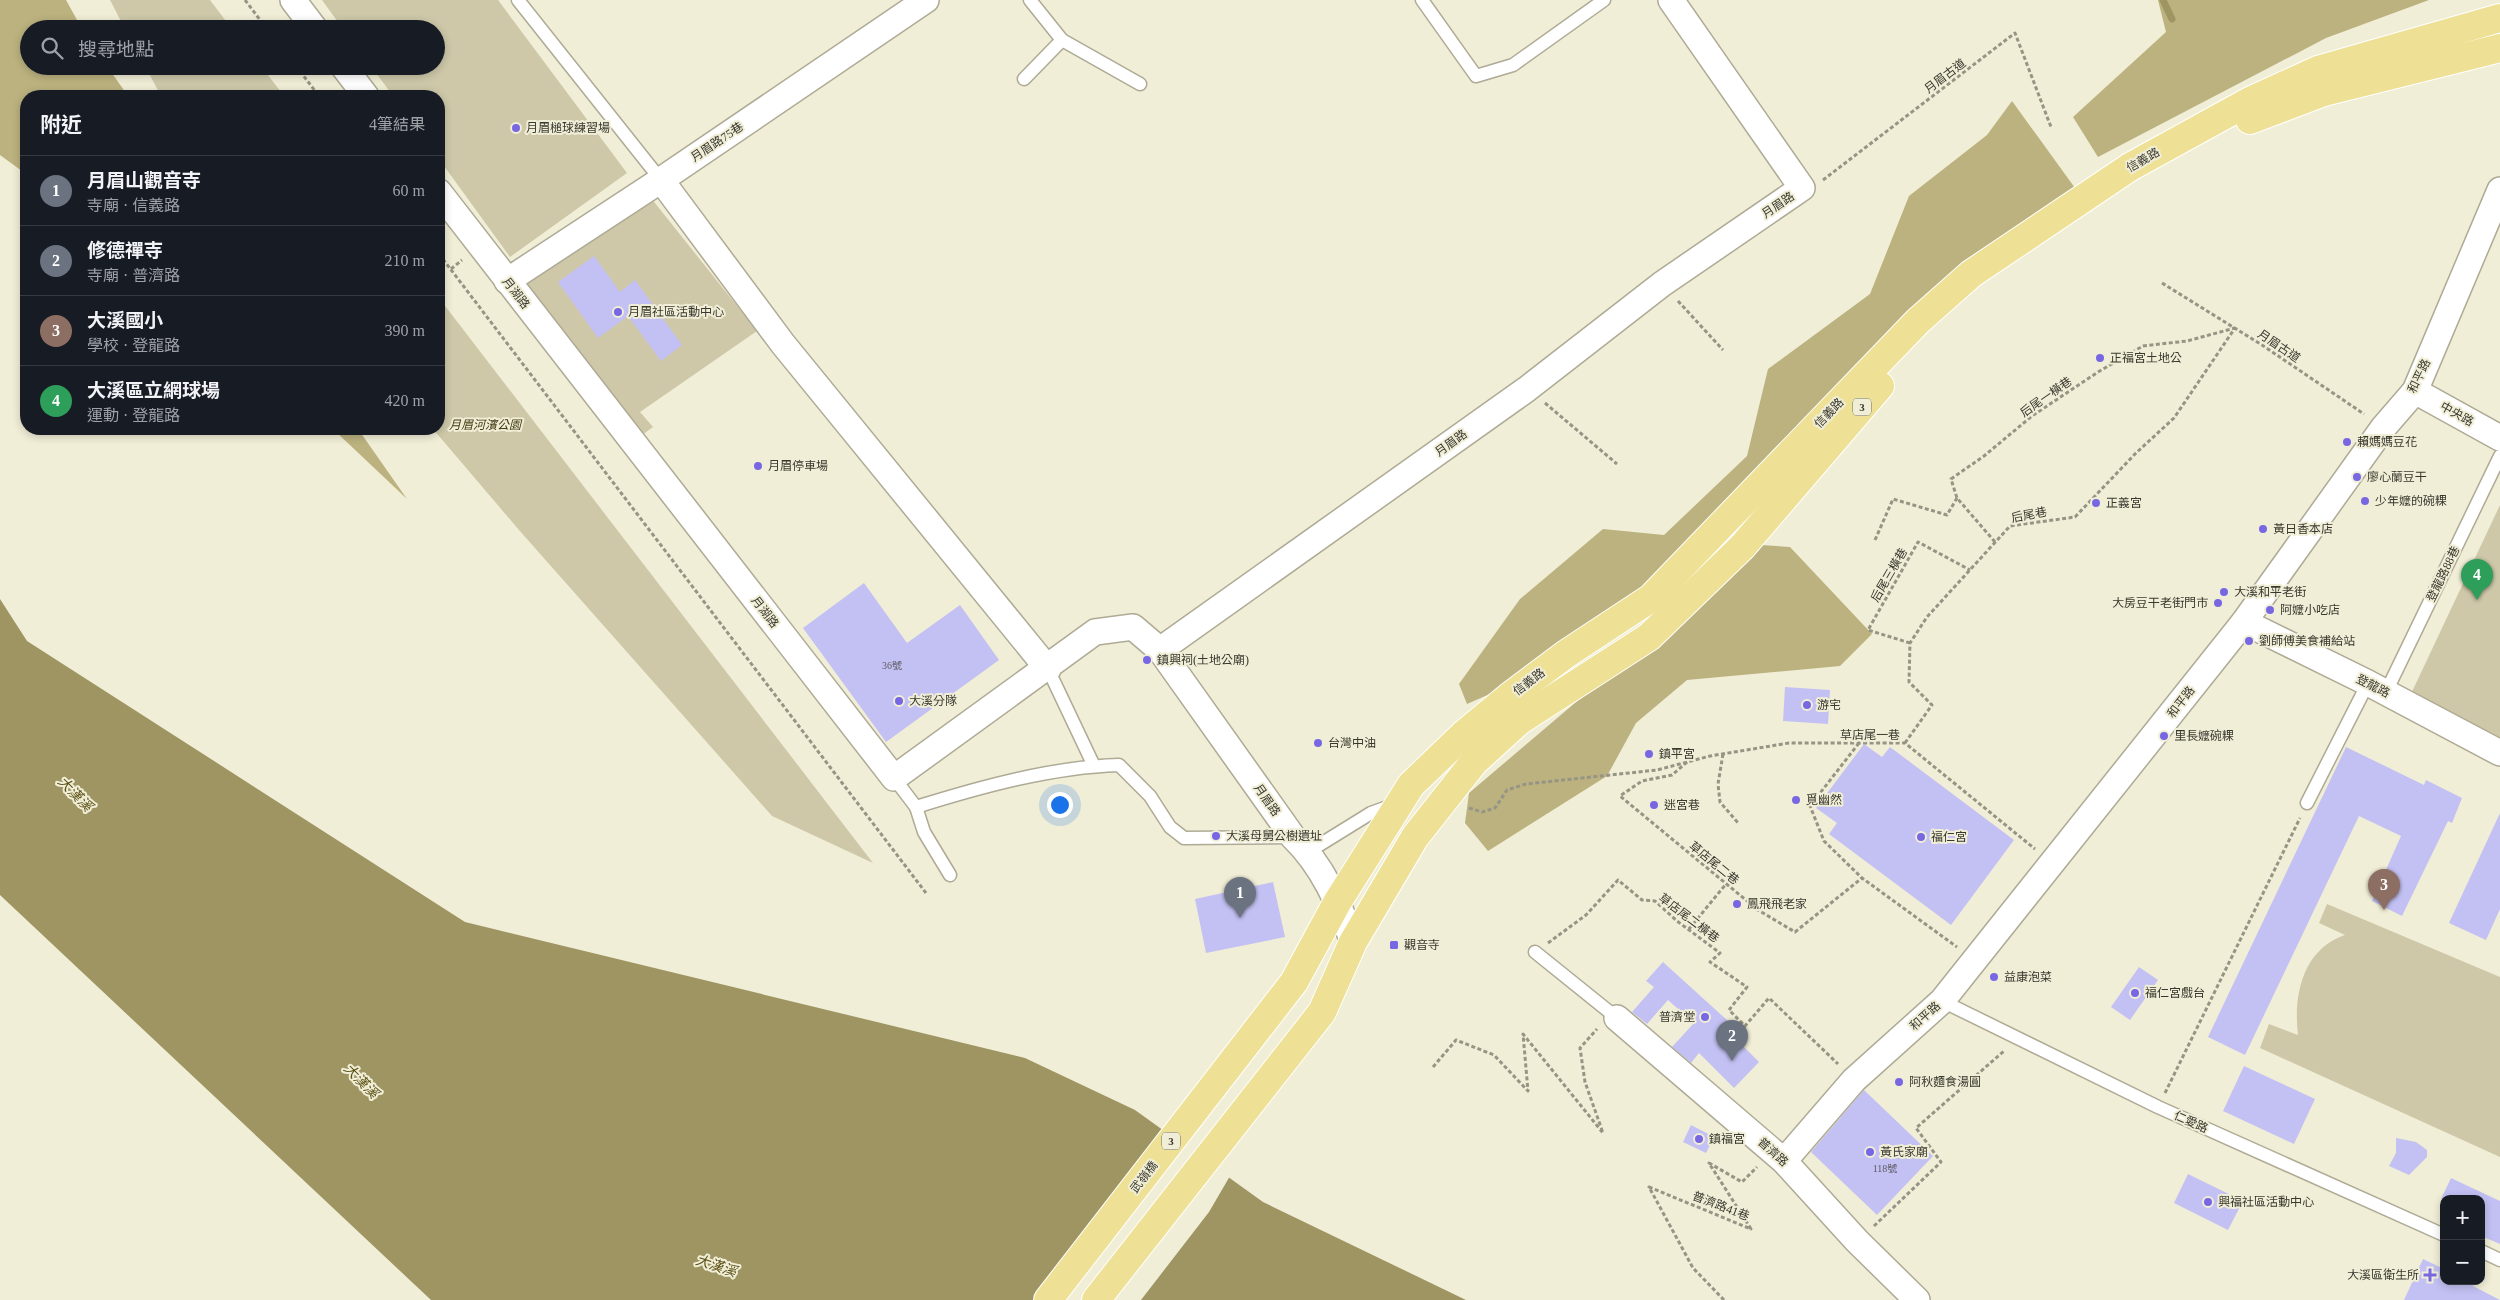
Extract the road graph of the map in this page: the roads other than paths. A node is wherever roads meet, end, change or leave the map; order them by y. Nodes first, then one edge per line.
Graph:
1 (293, 0) edge
2 (518, 0) edge
3 (926, 0) edge
4 (1030, 0) edge
5 (1422, 0) edge
6 (1604, 0) edge
7 (1671, 0) edge
8 (308, 20) edge
9 (2498, 21) edge
10 (1062, 40) junction
11 (2500, 48) edge
12 (350, 75) edge
13 (1024, 79) dead end
14 (1140, 84) dead end
15 (361, 90) edge
16 (661, 180) junction
17 (2500, 190) edge
18 (445, 200) edge
19 (507, 281) junction
20 (2414, 390) junction
21 (2500, 438) edge
22 (2500, 456) edge
23 (2244, 622) junction
24 (1160, 650) junction
25 (1048, 669) junction
26 (2377, 688) junction
27 (2500, 753) edge
28 (1094, 766) junction
29 (894, 778) junction
30 (1400, 802) junction
31 (2307, 803) road end
32 (916, 807) junction
33 (1301, 844) junction
34 (950, 875) dead end
35 (1338, 901) junction
36 (1353, 942) junction
37 (1536, 952) road end
38 (1294, 982) joint
39 (1942, 1001) junction
40 (1614, 1016) joint
41 (1784, 1161) junction
42 (2440, 1232) edge
43 (2485, 1253) edge
44 (2500, 1260) edge
45 (1048, 1300) edge
46 (1096, 1300) edge
47 (1917, 1300) edge

1 - 8 street
2 - 16 lane
3 - 16 street, 月眉路75巷
4 - 10 lane
5 - 6 lane
7 - 24 street, 月眉路
9 - 30 main road, 信義路 / 3
10 - 13 lane
10 - 14 lane
11 - 36 main road, 信義路 / 3
12 - 15 street
16 - 19 street, 月眉路75巷
16 - 25 street
17 - 20 street, 和平路
18 - 19 street, 月湖路
19 - 29 street, 月湖路
20 - 21 street, 中央路
20 - 23 street, 和平路
22 - 26 lane, 登龍路88巷
23 - 26 street, 登龍路
23 - 39 street, 和平路
24 - 25 street
24 - 33 street, 月眉路
25 - 28 lane
25 - 29 street
26 - 27 street, 登龍路
26 - 31 lane, 登龍路88巷
28 - 32 lane
28 - 33 lane
29 - 32 lane
30 - 33 lane
30 - 35 main road, 信義路 / 3
32 - 34 lane
33 - 35 street, 月眉路
35 - 36 street, 月眉路
35 - 38 main road, 信義路 / 3
36 - 46 main road, 信義路 / 3
37 - 40 lane
38 - 45 main road, 武嶺橋 / 3
39 - 41 street, 和平路
39 - 42 lane, 仁愛路
40 - 41 street, 普濟路
41 - 47 street, 普濟路
43 - 44 lane

